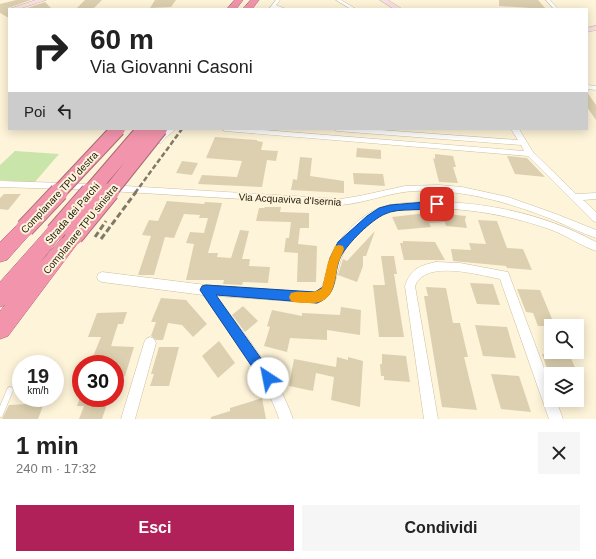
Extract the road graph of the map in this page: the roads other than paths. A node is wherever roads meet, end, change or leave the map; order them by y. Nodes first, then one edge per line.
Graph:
1 (41, 0) edge
2 (239, 0) edge
3 (249, 0) edge
4 (255, 0) edge
5 (264, 0) edge
6 (278, 0) edge
7 (338, 0) edge
8 (383, 0) edge
9 (548, 0) edge
10 (273, 7) edge
11 (15, 8) edge
12 (232, 8) edge
13 (242, 8) edge
14 (248, 8) edge
15 (258, 8) edge
16 (352, 8) edge
17 (397, 8) edge
18 (555, 8) edge
19 (117, 130) edge
20 (133, 130) edge
21 (143, 130) edge
22 (159, 130) edge
23 (170, 130) edge
24 (237, 130) edge
25 (350, 130) edge
26 (516, 130) edge
27 (523, 143) junction
28 (530, 154) junction
29 (0, 184) edge
30 (119, 188) junction
31 (596, 196) edge
32 (574, 197) junction
33 (596, 218) edge
34 (58, 233) junction
35 (596, 234) edge
36 (596, 247) edge
37 (0, 254) edge
38 (102, 277) dead end
39 (0, 279) edge
40 (206, 290) junction
41 (0, 297) edge
42 (0, 328) edge
43 (150, 344) dead end
44 (10, 390) dead end
45 (0, 414) edge
46 (128, 419) edge
47 (286, 419) edge
48 (431, 419) edge
49 (556, 419) edge

1 - 11 street
2 - 12 highway
3 - 13 highway
4 - 14 highway
5 - 15 highway
6 - 10 street
7 - 16 street
8 - 17 street
9 - 18 street
19 - 37 highway, Complanare TPU destra, bridge
20 - 34 highway, Strada dei Parchi
21 - 34 highway, Strada dei Parchi, bridge
22 - 34 highway, Complanare TPU sinistra, bridge
23 - 30 street
24 - 28 street
25 - 27 street
26 - 27 street
27 - 28 street
28 - 32 street
29 - 30 street, Via Acquaviva d'Isernia
30 - 35 street, Via Acquaviva d'Isernia
31 - 32 street
32 - 33 street
34 - 39 highway, Strada dei Parchi
34 - 41 highway, Strada dei Parchi
34 - 42 highway, Complanare TPU sinistra
36 - 40 street
38 - 40 street
40 - 47 street
43 - 46 street
44 - 45 lane
48 - 49 street

